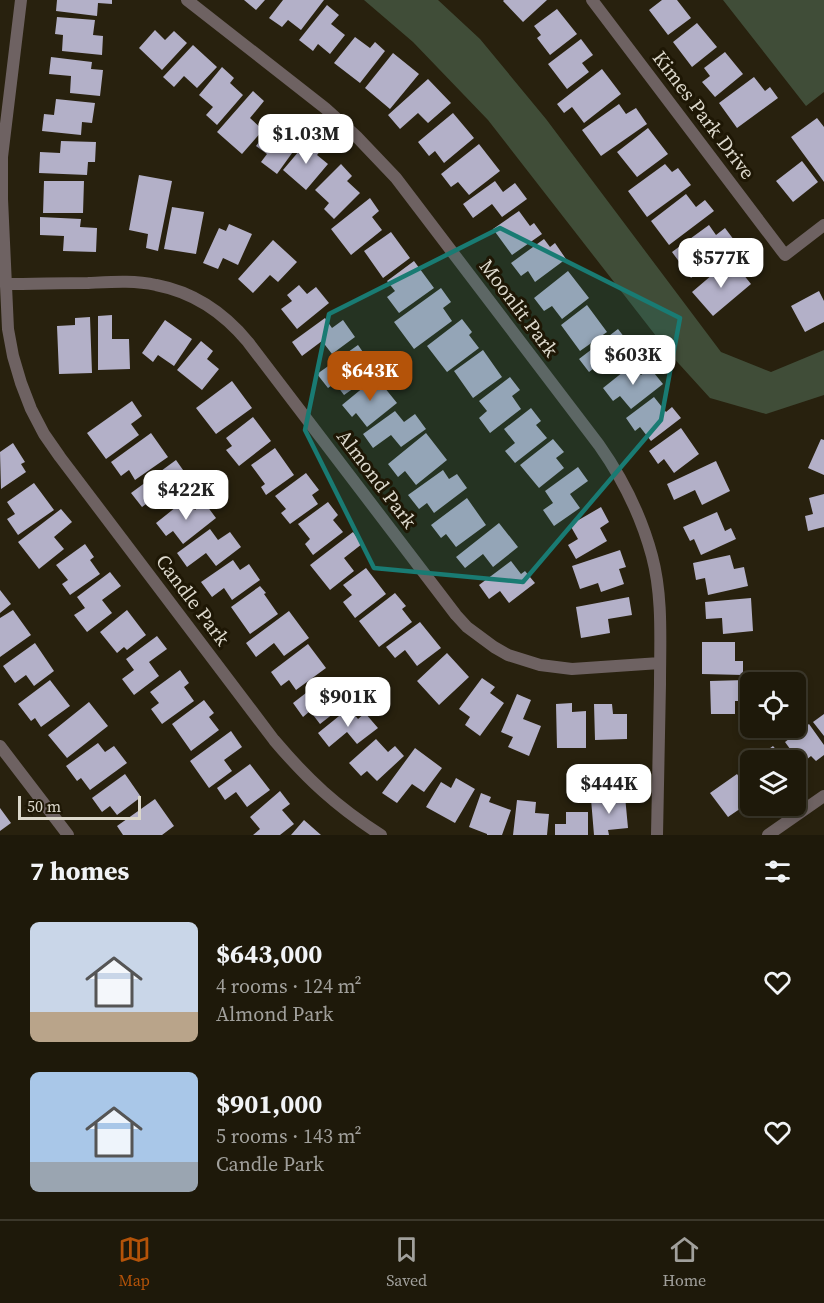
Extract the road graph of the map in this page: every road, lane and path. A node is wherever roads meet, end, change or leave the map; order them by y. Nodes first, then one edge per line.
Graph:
1 (21, 0) edge
2 (187, 0) edge
3 (592, 0) edge
4 (824, 225) edge
5 (5, 284) junction
6 (660, 663) junction
7 (0, 746) edge
8 (824, 796) edge
9 (68, 835) edge
10 (381, 835) edge
11 (657, 835) edge
12 (768, 835) edge

1 - 5 street, Candle Park
2 - 6 street, Moonlit Park
3 - 4 street, Kimes Park Drive
5 - 6 street, Almond Park
5 - 10 street, Candle Park
6 - 11 street, Moonlit Park
7 - 9 street
8 - 12 street

